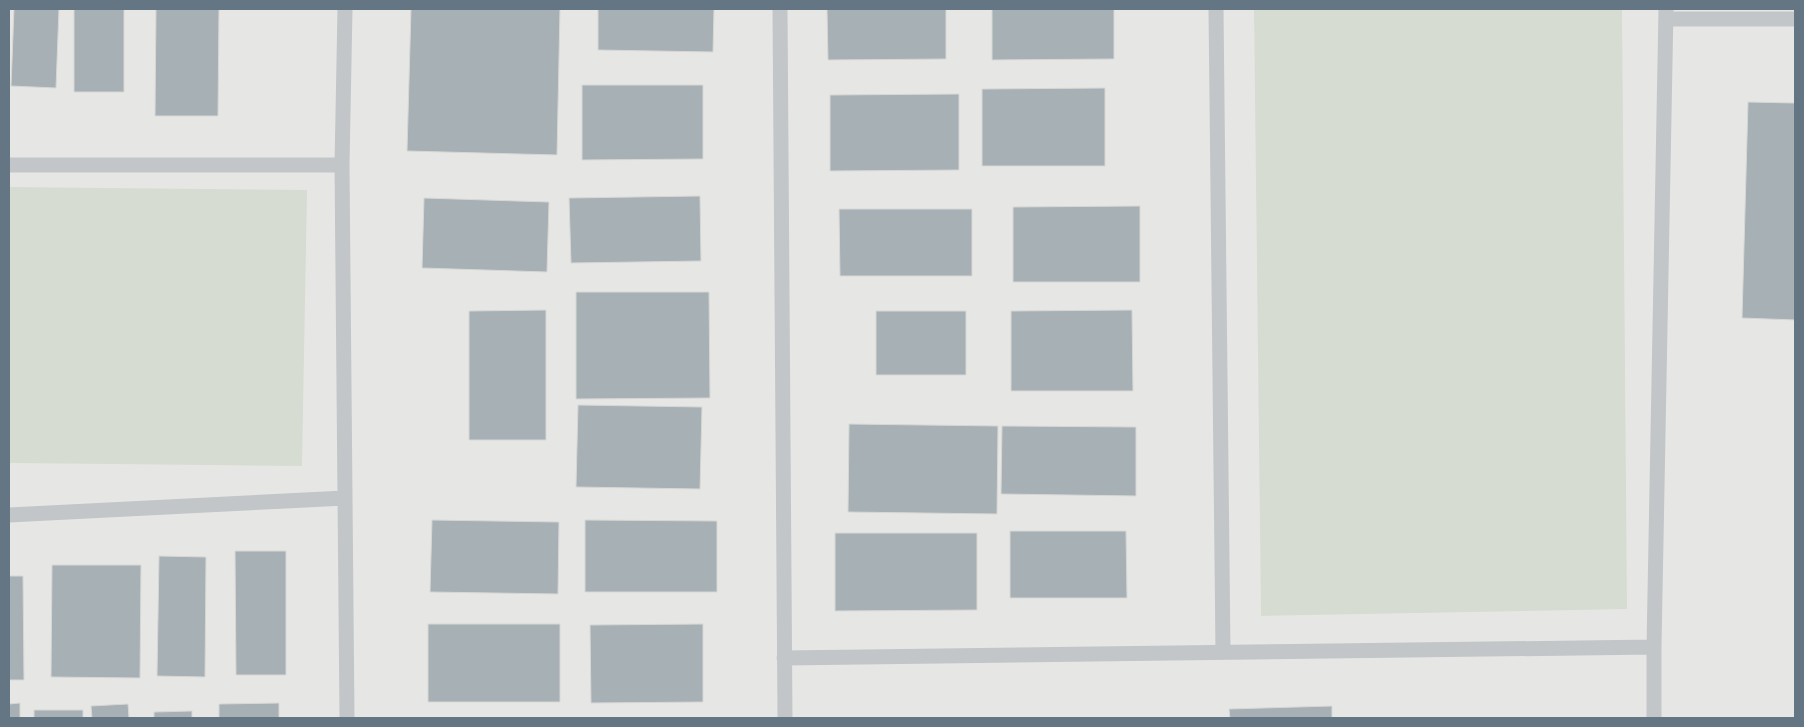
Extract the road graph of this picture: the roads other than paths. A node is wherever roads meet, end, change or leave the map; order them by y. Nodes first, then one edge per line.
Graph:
1 (345, 9) edge
2 (780, 9) edge
3 (1216, 9) edge
4 (1666, 14) edge
5 (1795, 18) edge
6 (9, 165) edge
7 (342, 165) junction
8 (345, 498) junction
9 (9, 515) edge
10 (1654, 647) junction
11 (1223, 652) junction
12 (784, 658) junction
13 (346, 718) edge
14 (785, 718) edge
15 (1654, 718) edge

1 - 7 lane
2 - 12 lane
3 - 11 lane
4 - 5 lane
4 - 10 lane
6 - 7 lane
7 - 8 lane
8 - 9 lane
8 - 13 lane
10 - 11 lane
10 - 15 lane
11 - 12 lane
12 - 14 lane

